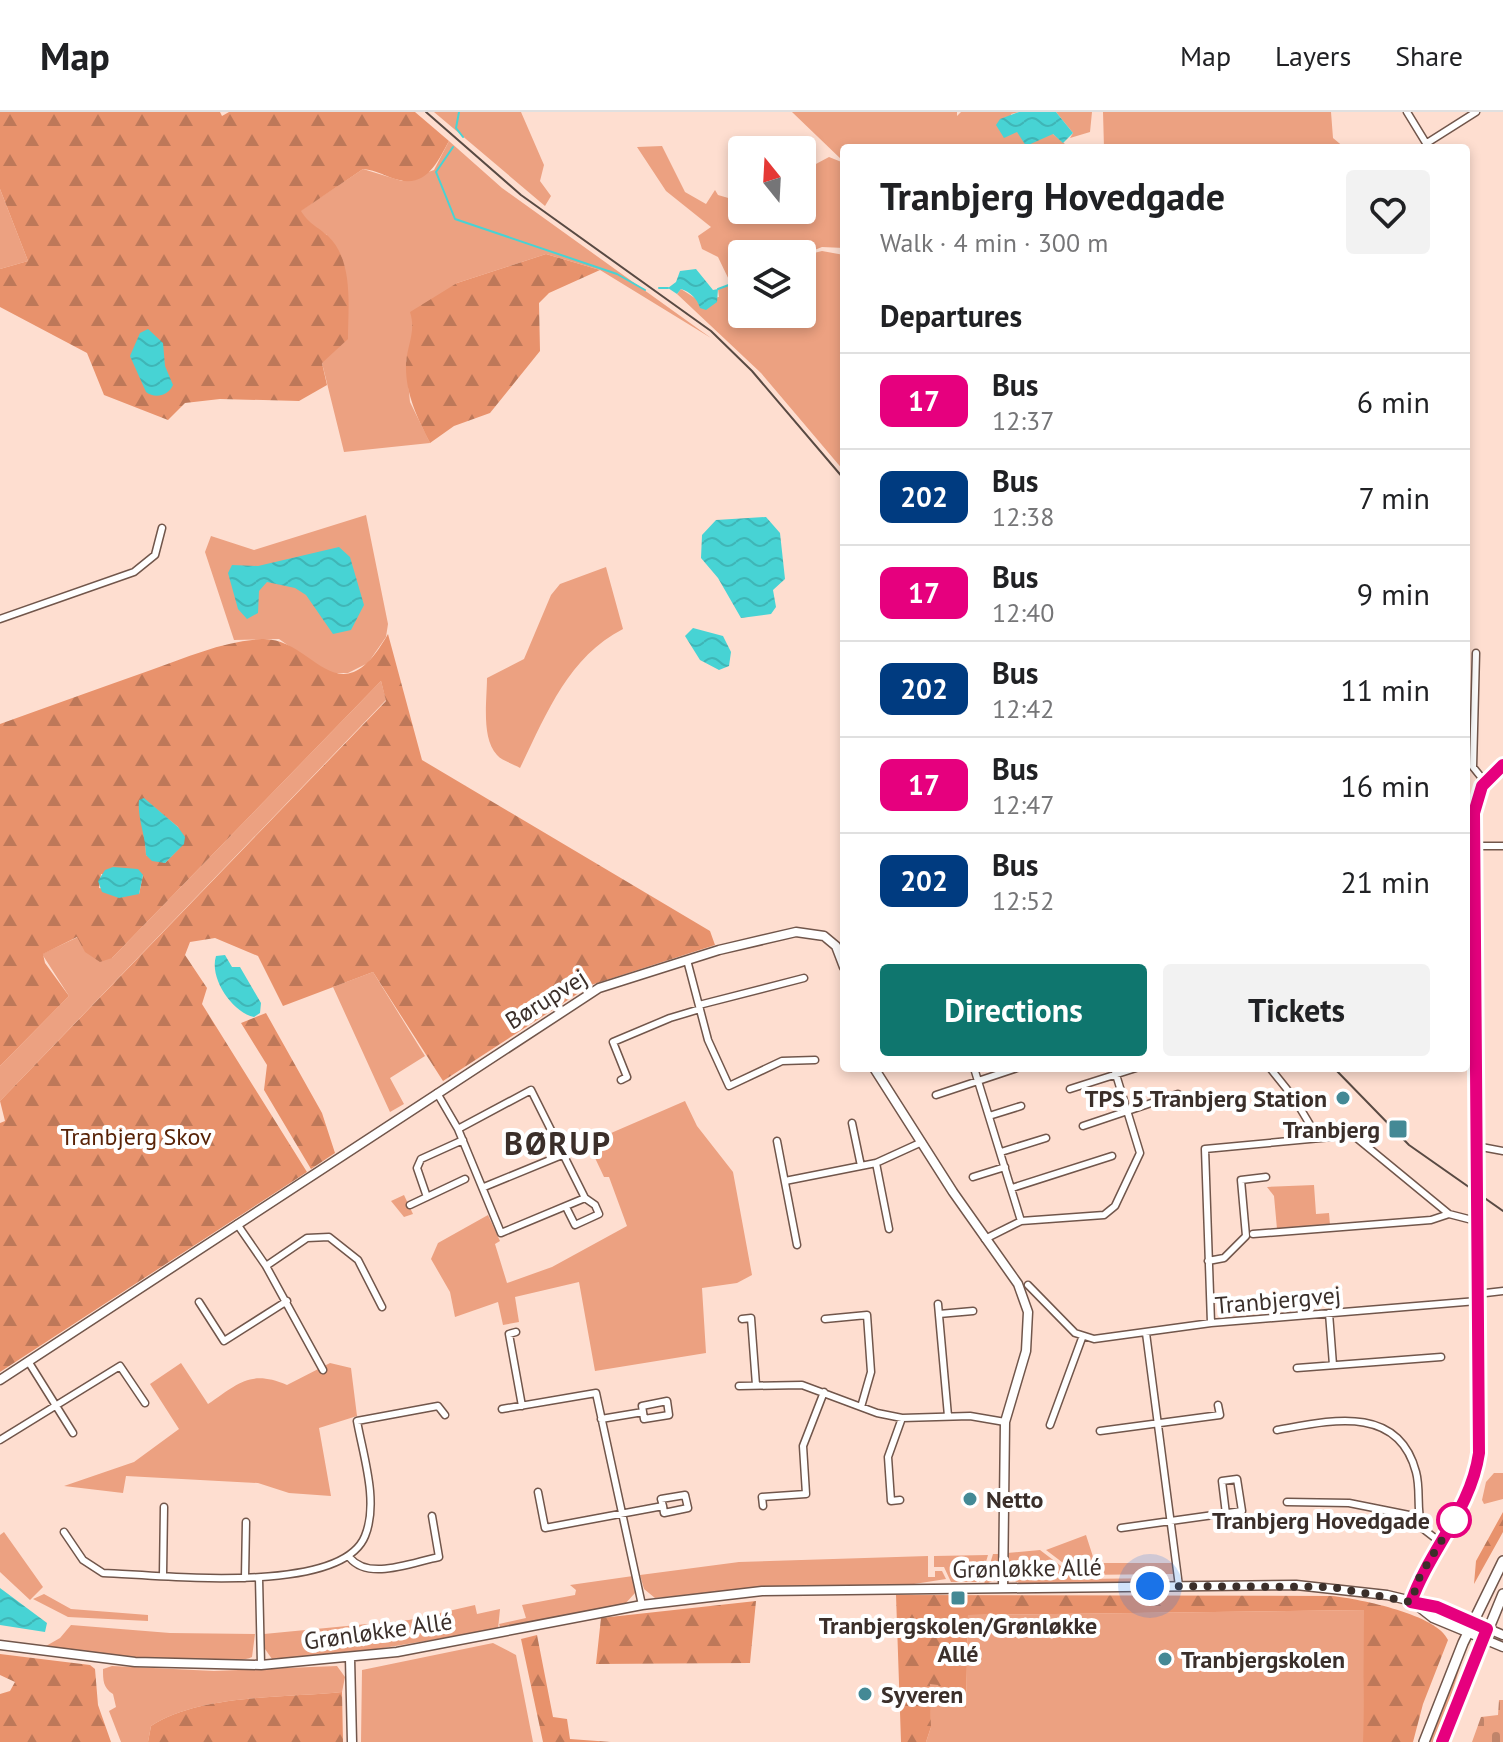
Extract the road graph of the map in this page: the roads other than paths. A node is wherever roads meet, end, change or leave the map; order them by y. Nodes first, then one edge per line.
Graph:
1 (1407, 112) edge
2 (1476, 112) edge
3 (1427, 144) edge
4 (1431, 144) edge
5 (162, 528) dead end
6 (0, 619) edge
7 (1476, 653) dead end
8 (1470, 718) edge
9 (1503, 765) edge
10 (1485, 782) junction
11 (1472, 843) edge
12 (1503, 846) edge
13 (1470, 913) edge
14 (840, 959) edge
15 (687, 960) junction
16 (804, 978) dead end
17 (1471, 991) edge
18 (699, 1007) junction
19 (815, 1060) dead end
20 (877, 1072) edge
21 (975, 1072) edge
22 (1005, 1072) edge
23 (1112, 1072) edge
24 (1115, 1072) edge
25 (1273, 1072) edge
26 (621, 1080) dead end
27 (978, 1081) junction
28 (1070, 1089) dead end
29 (437, 1093) junction
30 (1178, 1094) dead end
31 (936, 1095) dead end
32 (1021, 1106) dead end
33 (1128, 1111) junction
34 (989, 1116) junction
35 (852, 1123) dead end
36 (1083, 1126) dead end
37 (458, 1129) junction
38 (1046, 1138) dead end
39 (1318, 1138) junction
40 (463, 1140) junction
41 (777, 1141) dead end
42 (922, 1142) junction
43 (1476, 1146) junction
44 (1503, 1151) edge
45 (1001, 1152) junction
46 (562, 1155) junction
47 (1112, 1156) dead end
48 (876, 1163) junction
49 (861, 1166) junction
50 (1005, 1167) junction
51 (973, 1177) dead end
52 (1266, 1177) dead end
53 (465, 1179) dead end
54 (785, 1181) junction
55 (484, 1187) junction
56 (1012, 1188) junction
57 (427, 1197) junction
58 (585, 1198) junction
59 (410, 1205) dead end
60 (566, 1207) junction
61 (1449, 1214) junction
62 (1021, 1221) junction
63 (1476, 1221) junction
64 (237, 1224) junction
65 (889, 1229) dead end
66 (1253, 1234) dead end
67 (985, 1239) junction
68 (797, 1245) dead end
69 (1208, 1261) junction
70 (266, 1266) junction
71 (1028, 1285) dead end
72 (1503, 1291) edge
73 (1477, 1298) junction
74 (287, 1301) junction
75 (199, 1302) dead end
76 (938, 1304) dead end
77 (382, 1307) dead end
78 (973, 1311) dead end
79 (1329, 1313) junction
80 (939, 1314) junction
81 (742, 1319) dead end
82 (825, 1319) dead end
83 (1211, 1323) junction
84 (516, 1332) dead end
85 (1146, 1333) junction
86 (1082, 1338) junction
87 (1441, 1357) dead end
88 (28, 1361) junction
89 (1333, 1365) junction
90 (1297, 1368) dead end
91 (323, 1370) dead end
92 (0, 1380) edge
93 (756, 1385) junction
94 (739, 1386) dead end
95 (824, 1392) junction
96 (145, 1403) dead end
97 (56, 1405) junction
98 (1218, 1405) dead end
99 (522, 1406) junction
100 (861, 1407) junction
101 (502, 1409) dead end
102 (643, 1412) junction
103 (445, 1415) dead end
104 (948, 1416) junction
105 (902, 1418) junction
106 (601, 1419) junction
107 (1005, 1422) junction
108 (1158, 1423) junction
109 (1050, 1425) dead end
110 (1277, 1430) dead end
111 (1100, 1431) dead end
112 (73, 1433) dead end
113 (0, 1440) edge
114 (538, 1492) dead end
115 (900, 1500) dead end
116 (1287, 1502) dead end
117 (663, 1506) junction
118 (763, 1506) dead end
119 (164, 1507) dead end
120 (622, 1514) junction
121 (1226, 1514) junction
122 (432, 1516) dead end
123 (1419, 1517) junction
124 (1171, 1521) junction
125 (246, 1522) dead end
126 (1121, 1528) dead end
127 (64, 1532) dead end
128 (1440, 1542) junction
129 (350, 1558) junction
130 (1503, 1561) edge
131 (163, 1575) junction
132 (245, 1578) junction
133 (259, 1578) junction
134 (1179, 1586) junction
135 (1003, 1588) junction
136 (1503, 1594) edge
137 (1411, 1602) junction
138 (642, 1605) junction
139 (1472, 1622) junction
140 (1468, 1633) junction
141 (1485, 1634) junction
142 (1503, 1635) edge
143 (0, 1645) edge
144 (1503, 1647) edge
145 (350, 1658) junction
146 (261, 1665) junction
147 (352, 1742) edge
148 (1424, 1742) edge
149 (1442, 1742) edge

1 - 3 street
2 - 4 street
5 - 6 street
7 - 8 street
8 - 10 street
9 - 10 street
10 - 11 street
11 - 12 street
11 - 13 street
13 - 17 street
14 - 15 street, Børupvej
15 - 18 street
15 - 29 street, Børupvej
16 - 18 street
17 - 43 street
18 - 19 street
18 - 26 street
20 - 42 street
21 - 27 street
22 - 27 street
23 - 28 street
24 - 33 street
25 - 39 street
27 - 31 street
27 - 34 street
29 - 37 street
29 - 64 street, Børupvej
30 - 33 street
32 - 34 street
33 - 36 street
33 - 62 street
34 - 45 street
35 - 49 street
37 - 40 street
37 - 46 street
38 - 45 street
39 - 61 street
39 - 69 street
40 - 55 street
40 - 57 street
41 - 54 street
42 - 48 street
42 - 67 street
43 - 44 street
43 - 63 street
45 - 50 street
46 - 55 street
46 - 58 street
47 - 56 street
48 - 49 street
48 - 65 street
49 - 54 street
50 - 51 street
50 - 56 street
52 - 69 street
53 - 57 street
54 - 68 street
55 - 60 street
56 - 62 street
57 - 59 street
58 - 60 street
58 - 60 street
61 - 63 street
61 - 66 street
62 - 67 street
63 - 73 street
64 - 70 street
64 - 88 street, Børupvej
67 - 107 street
69 - 83 street
70 - 74 street
70 - 77 street
71 - 86 street
72 - 73 street, Tranbjergvej
73 - 79 street, Tranbjergvej
73 - 128 street
74 - 75 street
74 - 91 street
76 - 80 street
78 - 80 street
79 - 83 street, Tranbjergvej
79 - 89 street
80 - 104 street
81 - 93 street
82 - 100 street
83 - 85 street, Tranbjergvej
84 - 99 street
85 - 86 street, Tranbjergvej
85 - 108 street
86 - 109 street
87 - 89 street
88 - 92 street, Børupvej
88 - 97 street
89 - 90 street
93 - 94 street
93 - 95 street
95 - 100 street
95 - 118 street
96 - 97 street
97 - 112 street
97 - 113 street
98 - 108 street
99 - 101 street
99 - 106 street
100 - 105 street
102 - 102 street
102 - 106 street
103 - 129 street
104 - 105 street
104 - 107 street
105 - 115 street
106 - 120 street
107 - 135 street
108 - 111 street
108 - 124 street
110 - 123 street
114 - 120 street
116 - 123 street
117 - 117 street
117 - 120 street
119 - 131 street
120 - 138 street
121 - 121 street
121 - 124 street
122 - 129 street
123 - 128 street
124 - 126 street
124 - 134 street
125 - 132 street
127 - 131 street
128 - 137 street
129 - 133 street
130 - 139 main road
131 - 132 street
132 - 133 street
133 - 146 street
134 - 135 street, Grønløkke Allé
134 - 137 street, Grønløkke Allé
135 - 138 street, Grønløkke Allé
136 - 141 main road
137 - 139 street, Grønløkke Allé
137 - 140 street, Grønløkke Allé
138 - 145 street, Grønløkke Allé
139 - 140 main road
139 - 141 street, Grønløkke Allé
140 - 141 street, Grønløkke Allé
140 - 148 main road
141 - 142 street
141 - 144 street
141 - 149 main road
143 - 146 street, Grønløkke Allé
145 - 146 street, Grønløkke Allé
145 - 147 street

